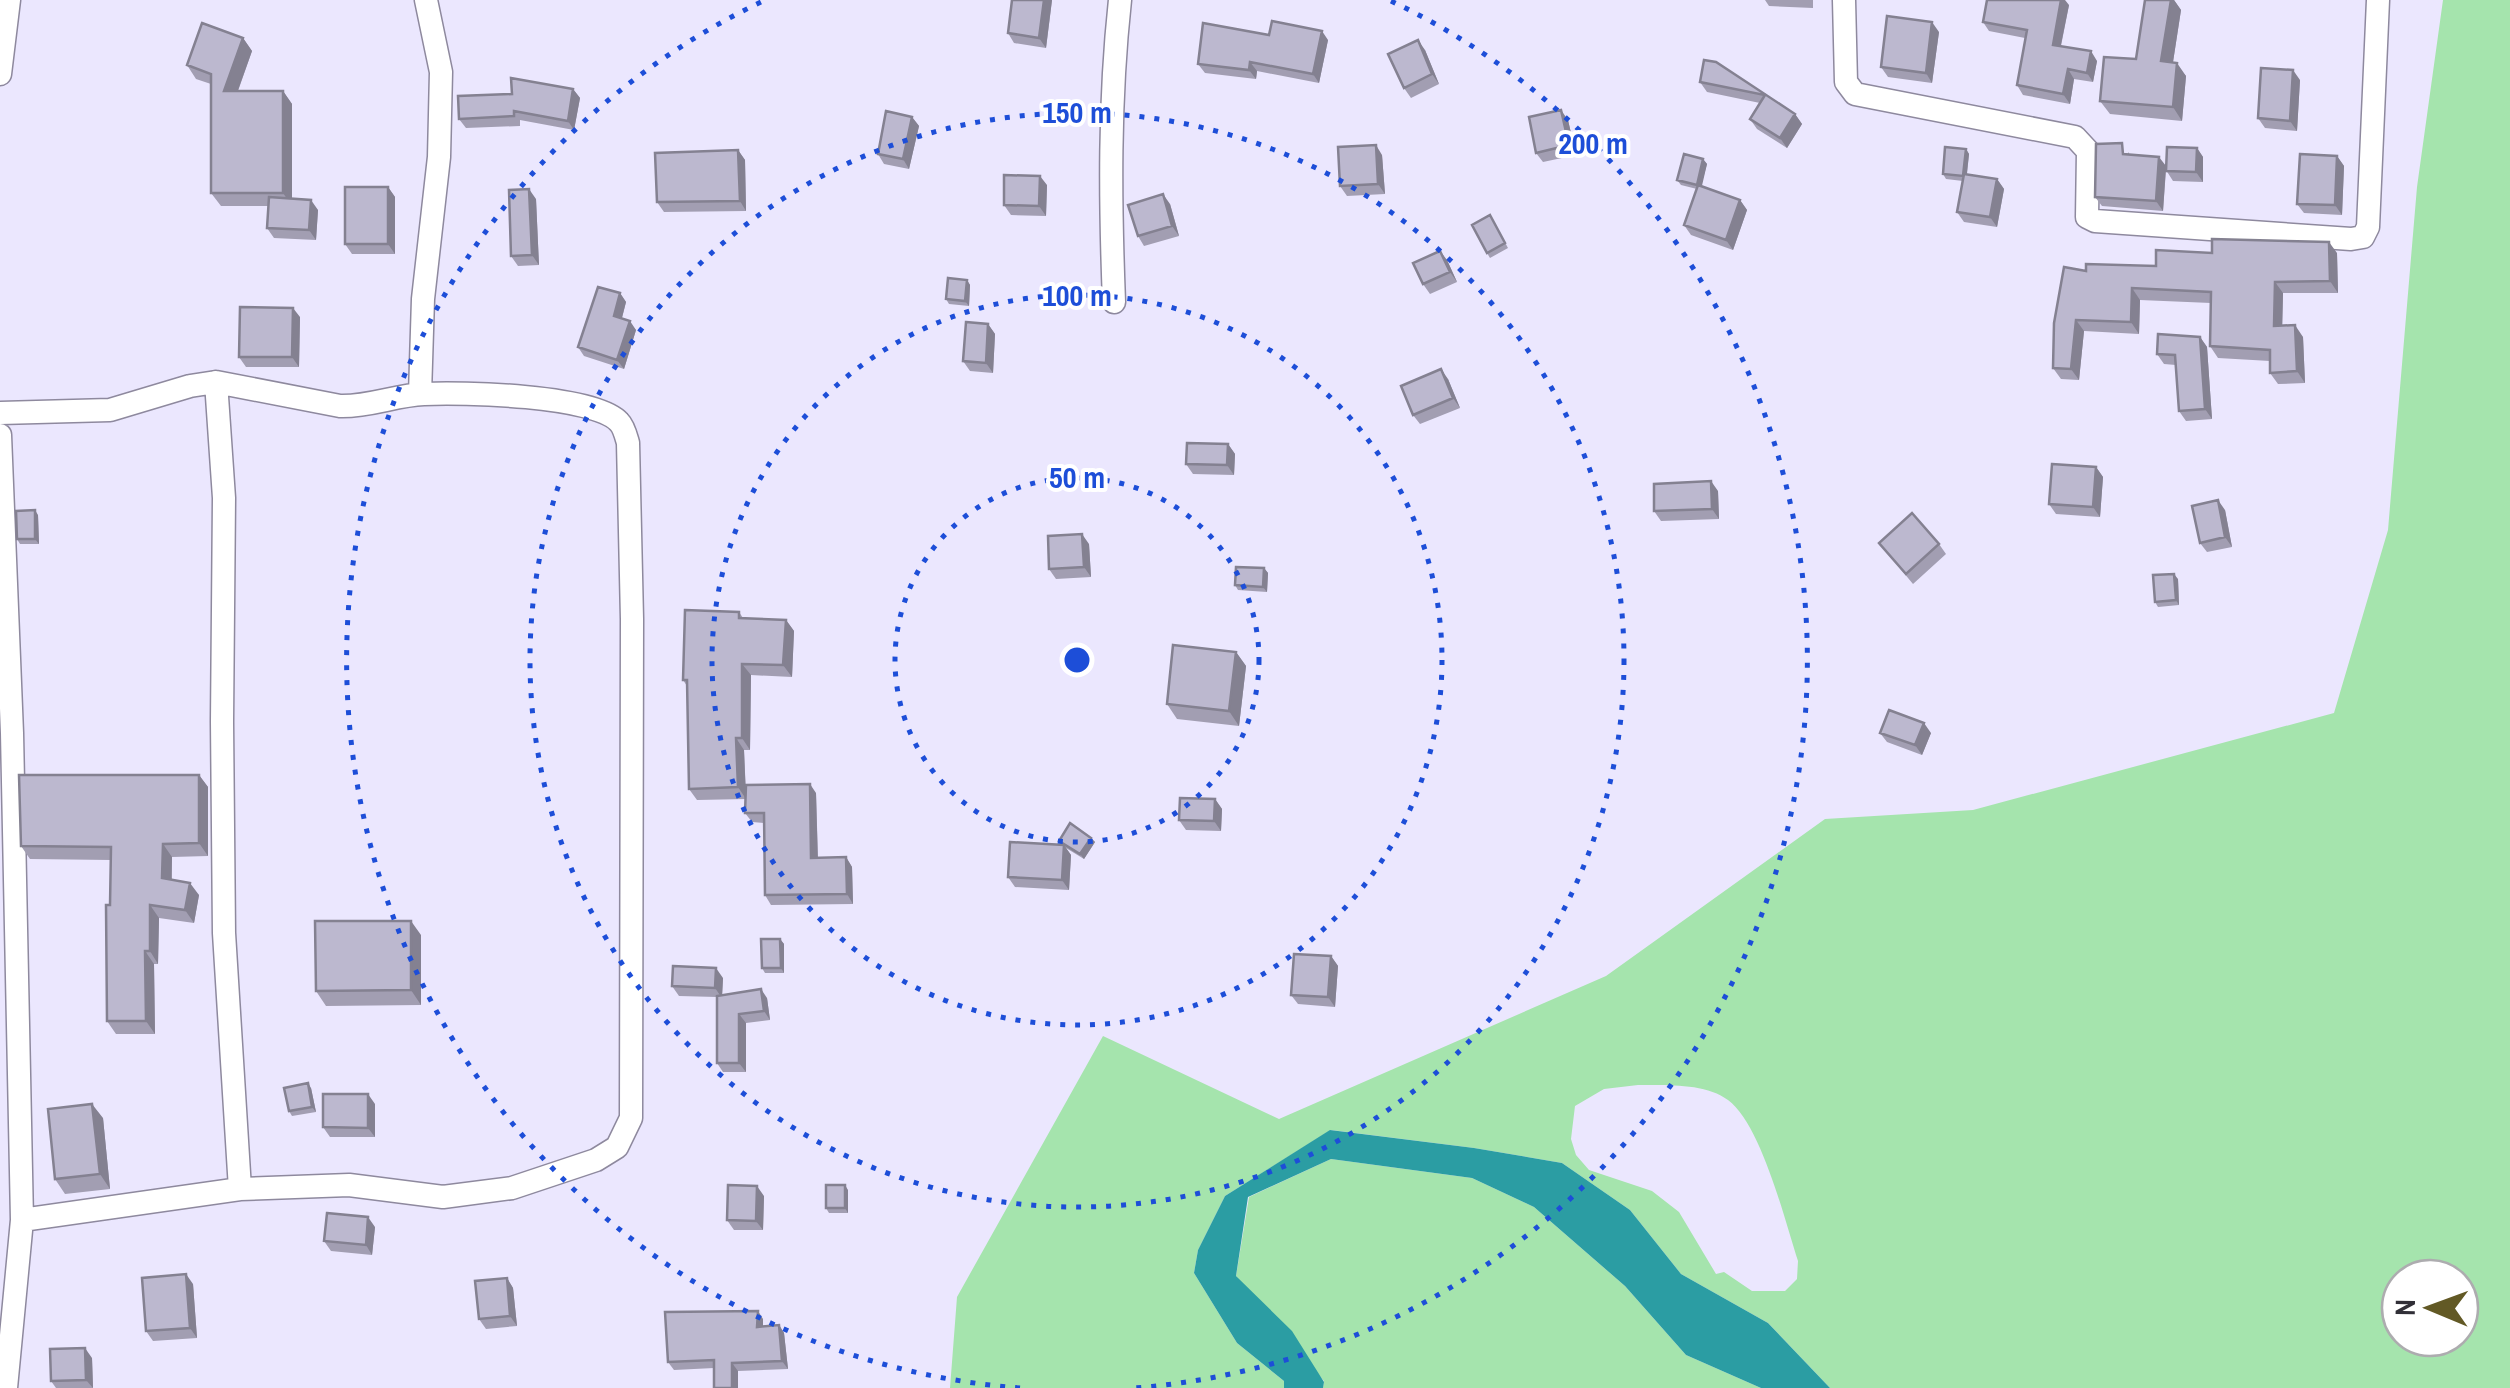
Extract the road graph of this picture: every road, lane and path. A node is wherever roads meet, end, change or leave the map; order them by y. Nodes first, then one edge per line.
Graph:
1 (9, 0) edge
2 (426, 0) edge
3 (1120, 0) edge
4 (1844, 0) edge
5 (2378, 0) edge
6 (0, 74) edge
7 (1114, 302) dead end
8 (216, 382) junction
9 (420, 394) junction
10 (0, 414) edge
11 (0, 435) edge
12 (5, 650) edge
13 (7, 946) edge
14 (240, 1188) junction
15 (22, 1220) junction
16 (6, 1388) edge

1 - 6 street
2 - 9 street
3 - 7 street
4 - 5 street
8 - 9 street
8 - 10 street
8 - 14 street
9 - 14 street
11 - 12 street
12 - 13 street
13 - 15 street
14 - 15 street
15 - 16 street

